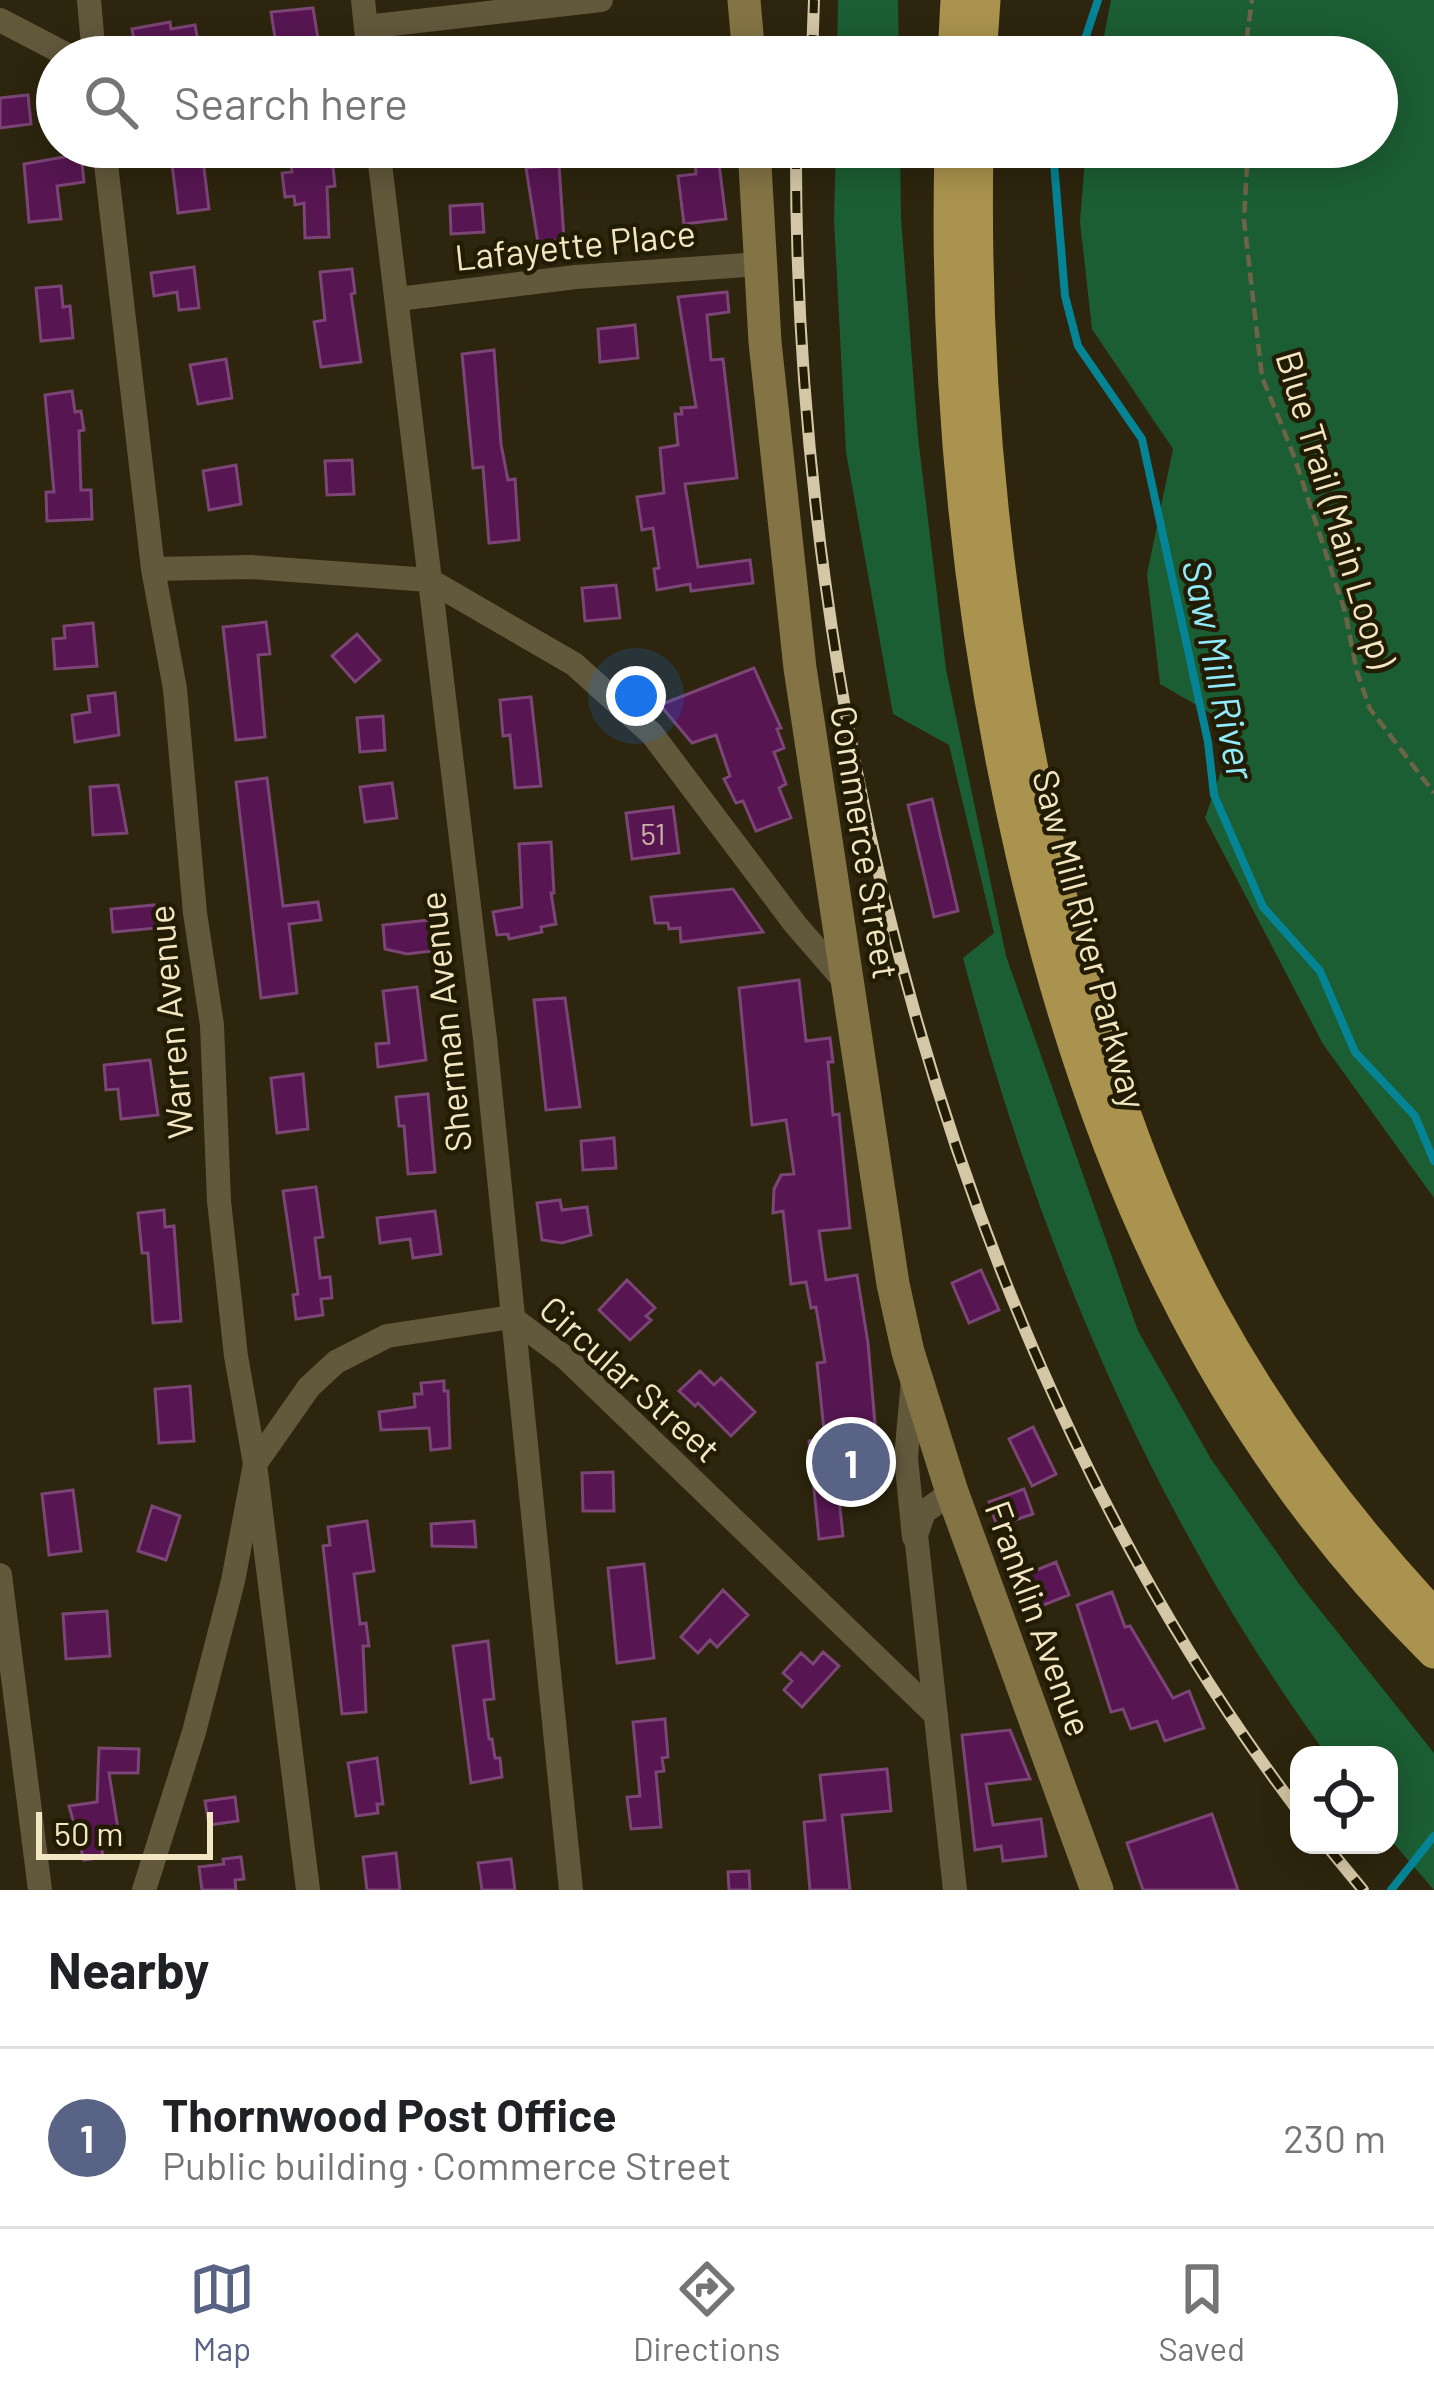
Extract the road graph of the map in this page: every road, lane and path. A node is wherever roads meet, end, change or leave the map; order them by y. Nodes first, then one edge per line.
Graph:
1 (89, 0) edge
2 (363, 0) edge
3 (601, 0) edge
4 (744, 0) edge
5 (957, 0) edge
6 (984, 0) edge
7 (1252, 0) edge
8 (0, 20) edge
9 (366, 27) junction
10 (92, 36) edge
11 (367, 36) edge
12 (747, 36) edge
13 (955, 36) edge
14 (981, 36) edge
15 (1247, 36) edge
16 (36, 39) edge
17 (106, 168) edge
18 (382, 168) edge
19 (755, 168) edge
20 (951, 168) edge
21 (977, 168) edge
22 (1247, 168) edge
23 (760, 265) junction
24 (398, 299) junction
25 (153, 568) junction
26 (429, 580) junction
27 (1434, 793) edge
28 (849, 986) junction
29 (511, 1317) junction
30 (914, 1372) junction
31 (255, 1464) junction
32 (952, 1492) junction
33 (916, 1546) junction
34 (0, 1575) edge
35 (1434, 1615) edge
36 (1434, 1652) edge
37 (936, 1715) junction
38 (40, 1890) edge
39 (145, 1890) edge
40 (308, 1890) edge
41 (571, 1890) edge
42 (956, 1890) edge
43 (1097, 1890) edge

1 - 10 street
2 - 9 street
3 - 9 street
4 - 12 main road
5 - 13 highway
6 - 14 highway
7 - 15 path
8 - 16 street
9 - 11 street
17 - 25 street, Warren Avenue
18 - 24 street, Sherman Avenue
19 - 23 main road, Commerce Street
20 - 36 highway, Saw Mill River Parkway
21 - 35 highway, Saw Mill River Parkway
22 - 27 path, Blue Trail (Main Loop)
23 - 24 street, Lafayette Place
23 - 28 main road, Commerce Street
24 - 26 street, Sherman Avenue
25 - 26 street
25 - 31 street, Warren Avenue
26 - 28 street
26 - 29 street, Sherman Avenue
28 - 30 main road, Commerce Street
29 - 31 street, Circular Street
29 - 37 street, Circular Street
29 - 41 street, Sherman Avenue
30 - 32 main road, Franklin Avenue
30 - 33 street, Commerce Street
31 - 39 street, Circular Street
31 - 40 street, Warren Avenue
32 - 33 street
32 - 43 main road, Franklin Avenue
33 - 37 street, Commerce Street
34 - 38 street
37 - 42 street, Commerce Street

